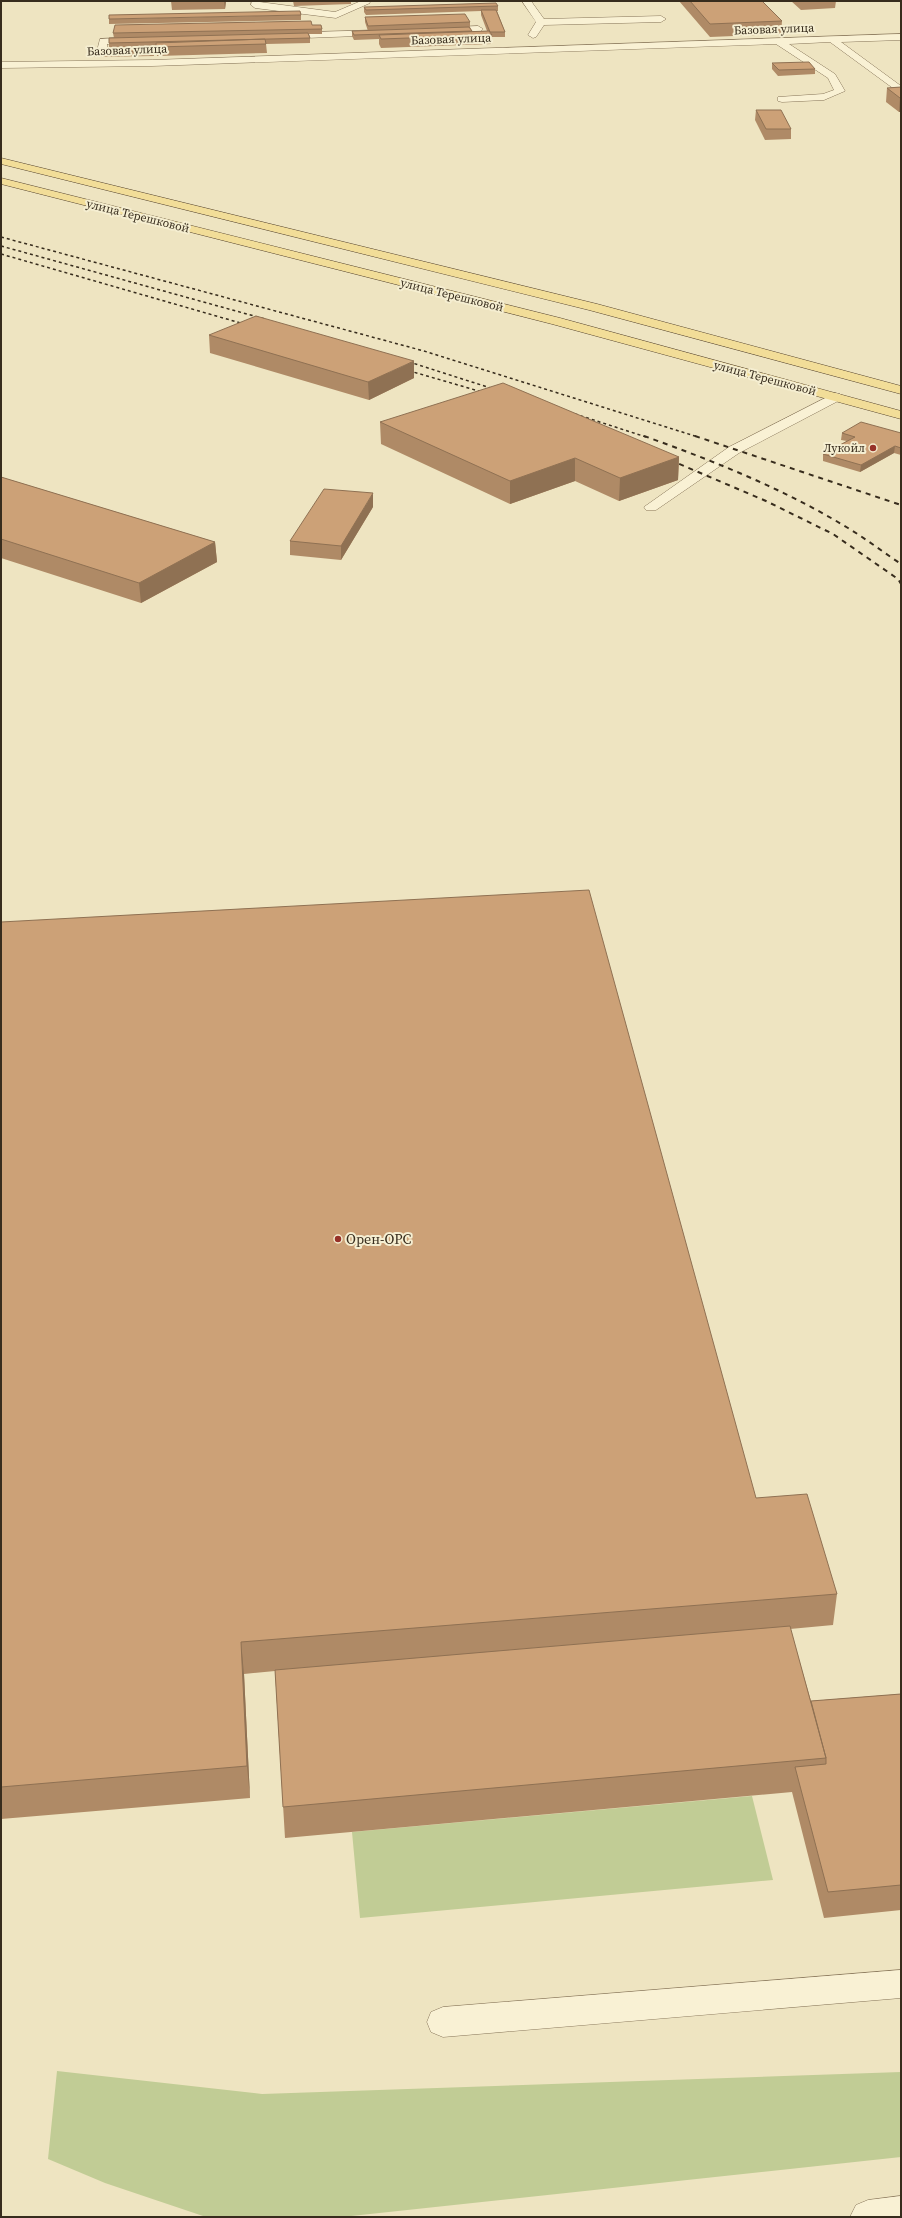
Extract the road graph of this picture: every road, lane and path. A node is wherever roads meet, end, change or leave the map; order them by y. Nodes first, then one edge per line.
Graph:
1 (256, 1) edge
2 (365, 1) edge
3 (526, 1) edge
4 (336, 14) junction
5 (661, 19) dead end
6 (541, 22) junction
7 (316, 25) edge
8 (431, 31) edge
9 (392, 32) edge
10 (268, 37) edge
11 (901, 37) edge
12 (454, 39) edge
13 (150, 40) edge
14 (833, 40) junction
15 (338, 41) junction
16 (778, 41) junction
17 (539, 49) junction
18 (142, 50) edge
19 (1, 65) edge
20 (901, 91) edge
21 (782, 100) dead end
22 (1, 161) edge
23 (1, 182) edge
24 (866, 380) junction
25 (901, 390) edge
26 (835, 397) junction
27 (901, 415) edge
28 (651, 507) dead end
29 (901, 1984) edge
30 (443, 2022) dead end
31 (901, 2213) edge
32 (868, 2217) edge

1 - 4 street
2 - 4 street
3 - 6 street
4 - 15 street
5 - 6 street
6 - 17 street
7 - 15 street
8 - 12 street
9 - 15 street
10 - 15 street
11 - 14 street, Базовая улица
13 - 18 street
14 - 16 street, Базовая улица
14 - 20 street
15 - 17 street, Базовая улица
15 - 19 street, Базовая улица
16 - 17 street, Базовая улица
16 - 21 street
22 - 24 main road, улица Терешковой
23 - 26 main road, улица Терешковой
24 - 25 main road, улица Терешковой
24 - 26 main road
26 - 27 main road, улица Терешковой
26 - 28 street
29 - 30 street
31 - 32 street

